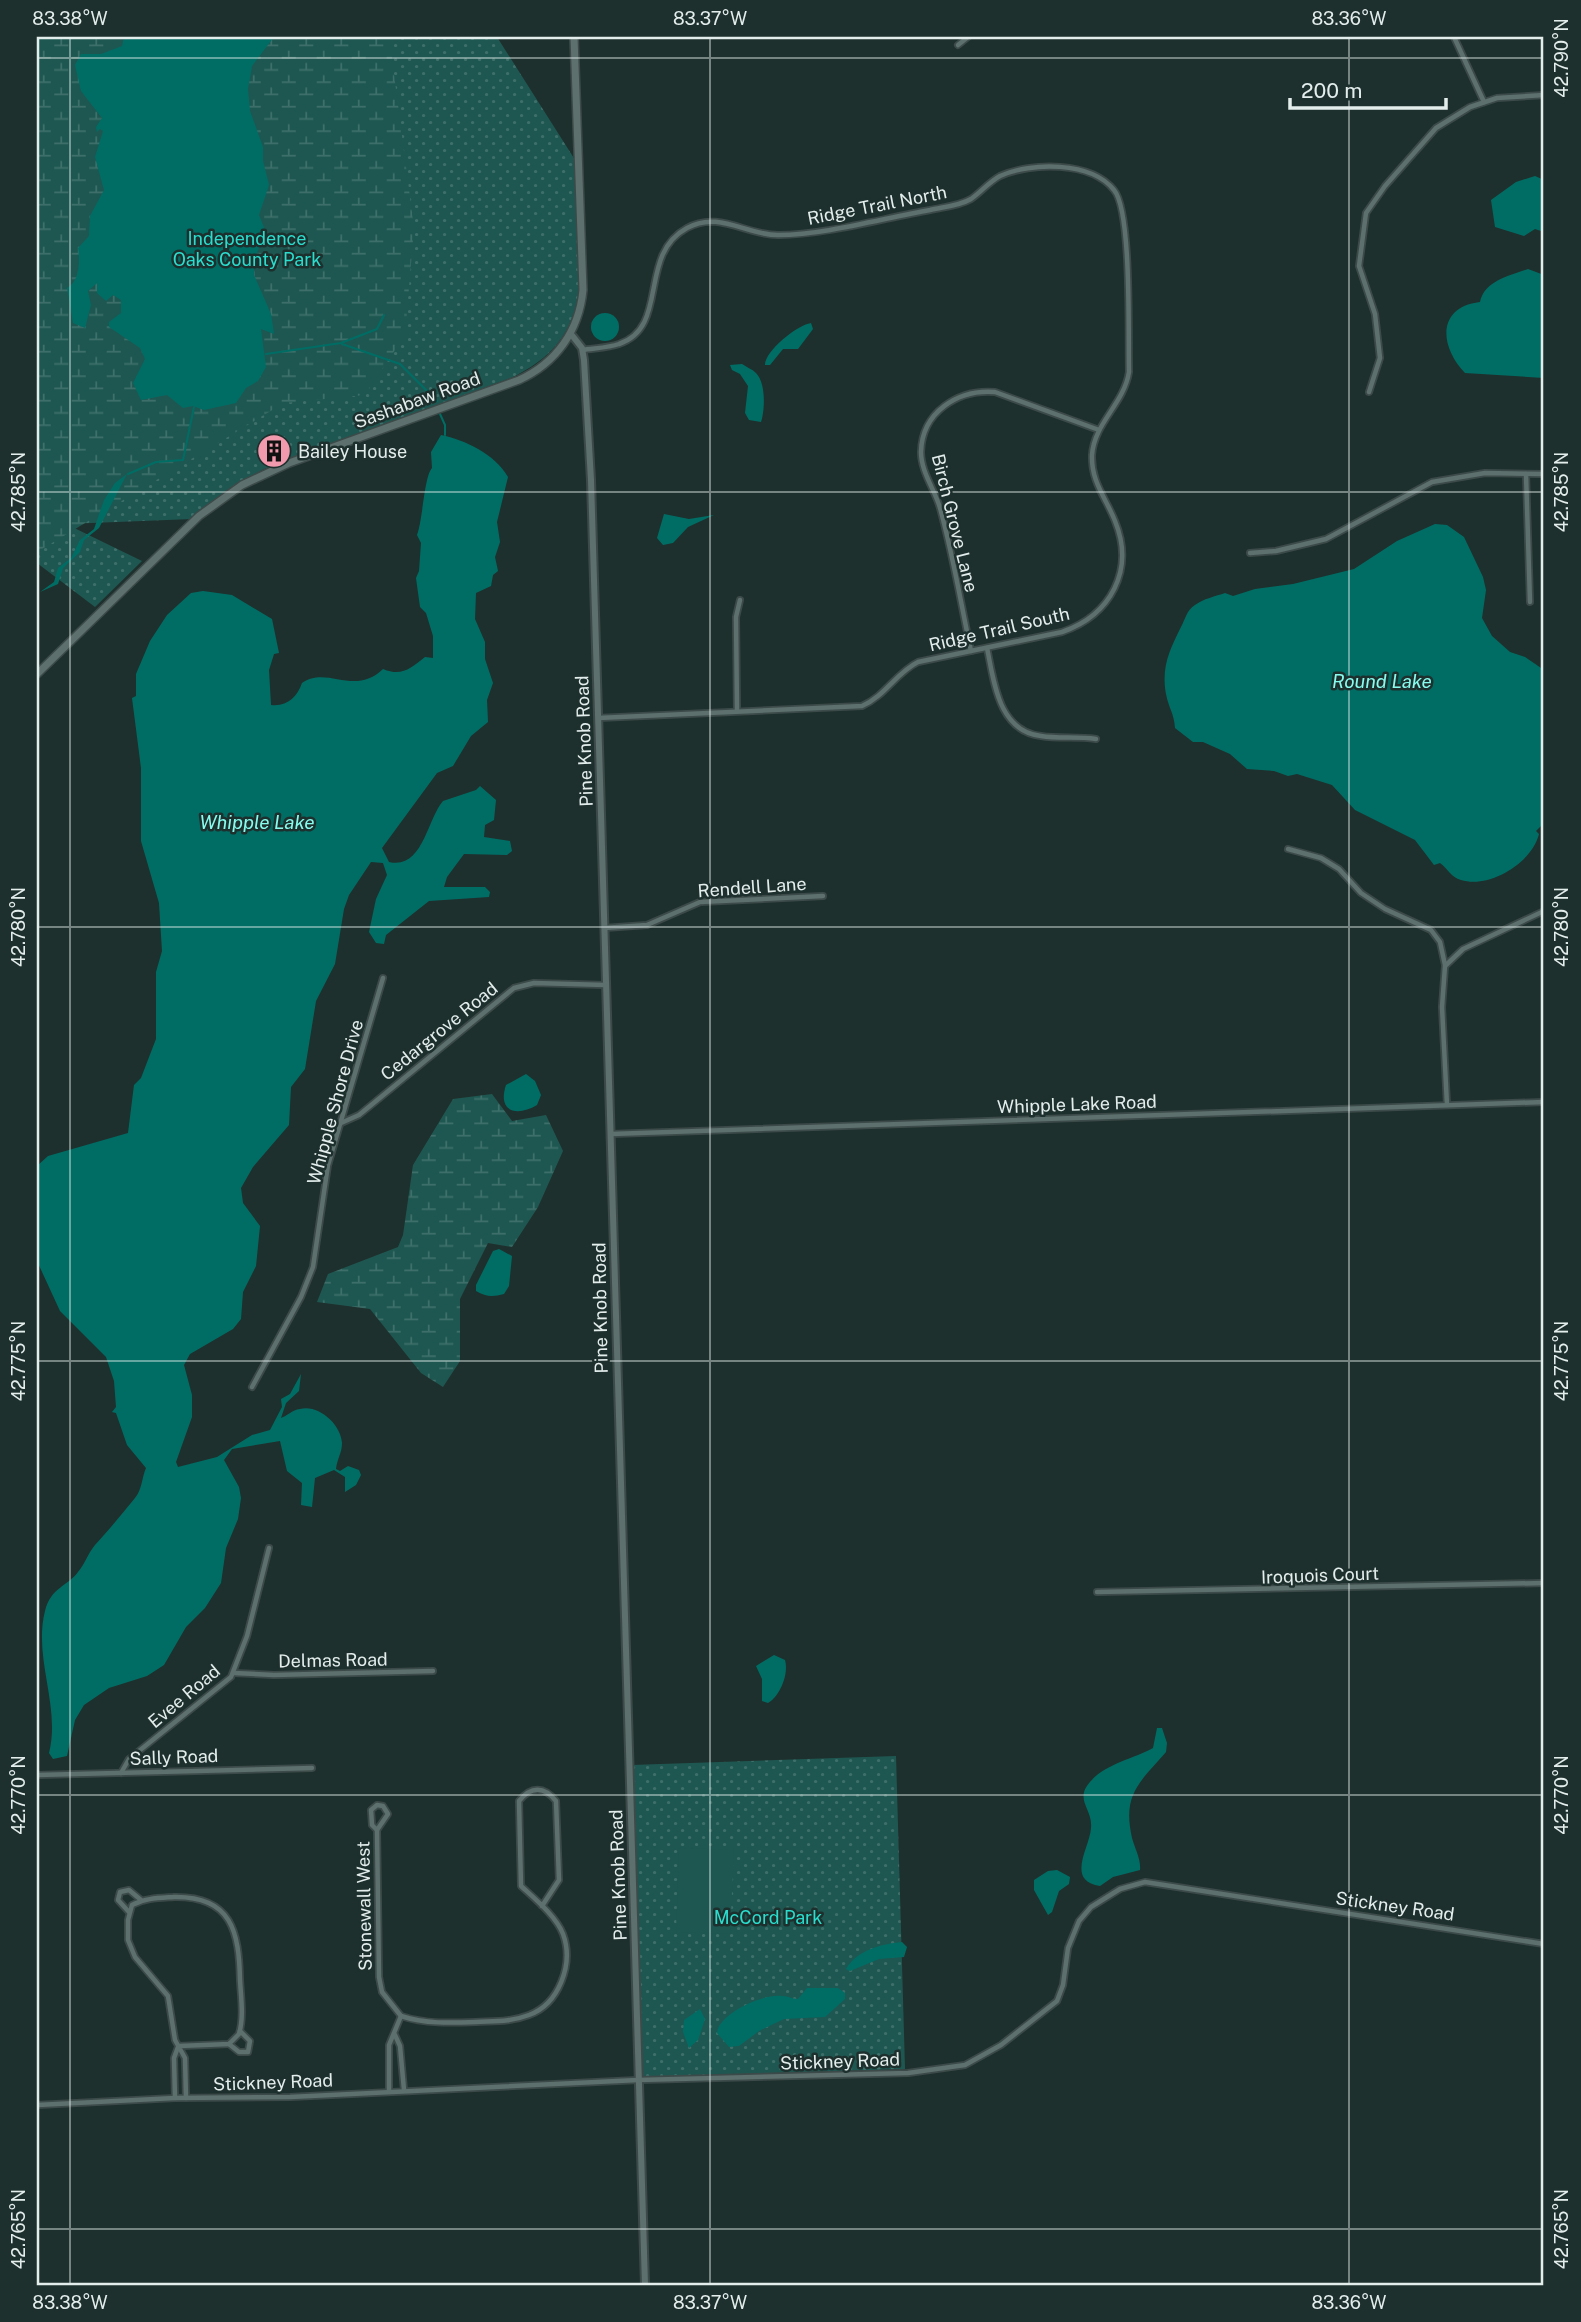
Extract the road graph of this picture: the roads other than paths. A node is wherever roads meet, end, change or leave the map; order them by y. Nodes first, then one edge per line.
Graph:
1 (575, 37) edge
2 (968, 37) edge
3 (1454, 37) edge
4 (958, 45) dead end
5 (1544, 95) edge
6 (1484, 102) junction
7 (571, 334) junction
8 (582, 350) junction
9 (1369, 392) dead end
10 (1099, 430) junction
11 (1526, 474) junction
12 (1544, 474) edge
13 (1250, 553) dead end
14 (740, 600) dead end
15 (1530, 602) dead end
16 (987, 648) junction
17 (971, 651) junction
18 (37, 674) edge
19 (737, 711) junction
20 (597, 718) junction
21 (1096, 739) dead end
22 (1288, 849) dead end
23 (823, 896) dead end
24 (1544, 911) edge
25 (604, 928) junction
26 (1445, 966) junction
27 (383, 978) dead end
28 (606, 985) junction
29 (1544, 1102) edge
30 (1447, 1105) junction
31 (341, 1123) junction
32 (611, 1134) junction
33 (252, 1387) dead end
34 (269, 1548) dead end
35 (1544, 1583) edge
36 (1097, 1592) dead end
37 (433, 1671) dead end
38 (234, 1673) junction
39 (312, 1768) dead end
40 (121, 1773) junction
41 (37, 1775) edge
42 (377, 1830) junction
43 (141, 1900) junction
44 (542, 1906) junction
45 (130, 1912) junction
46 (1544, 1944) edge
47 (401, 2016) junction
48 (240, 2031) junction
49 (396, 2035) junction
50 (229, 2044) junction
51 (178, 2046) junction
52 (401, 2066) junction
53 (389, 2067) junction
54 (638, 2080) junction
55 (404, 2090) junction
56 (389, 2091) junction
57 (175, 2098) junction
58 (186, 2098) junction
59 (37, 2105) edge
60 (645, 2285) edge

1 - 7 main road, Sashabaw Road
2 - 4 street
3 - 6 street
5 - 6 street
6 - 9 street
7 - 8 street
7 - 18 main road, Sashabaw Road
8 - 10 street, Ridge Trail North
8 - 20 street, Pine Knob Road
10 - 16 street, Ridge Trail South
10 - 17 street, Birch Grove Lane
11 - 12 street
11 - 13 street
11 - 15 street
14 - 19 street
16 - 17 street, Ridge Trail South
16 - 21 street
17 - 19 street, Ridge Trail South
19 - 20 street, Ridge Trail South
20 - 25 street, Pine Knob Road
22 - 26 street
23 - 25 street, Rendell Lane
24 - 26 street
25 - 28 street, Pine Knob Road
26 - 30 street
27 - 31 street, Whipple Shore Drive
28 - 31 street, Cedargrove Road
28 - 32 street, Pine Knob Road
29 - 30 street, Whipple Lake Road
30 - 32 street, Whipple Lake Road
31 - 33 street, Whipple Shore Drive
32 - 54 street, Pine Knob Road
34 - 38 street, Evee Road
35 - 36 street, Iroquois Court
37 - 38 street, Delmas Road
38 - 40 street, Evee Road
39 - 40 street, Sally Road
40 - 41 street, Sally Road
42 - 42 street
42 - 47 street, Stonewall West
43 - 45 street
43 - 45 street
43 - 48 street
44 - 44 street
44 - 47 street
45 - 51 street
46 - 54 street, Stickney Road
47 - 49 street
48 - 50 street
48 - 50 street
49 - 52 street
49 - 53 street
50 - 51 street
51 - 57 street
51 - 58 street
52 - 53 street
52 - 55 street
53 - 56 street
54 - 55 street, Stickney Road
54 - 60 street, Pine Knob Road
55 - 56 street, Stickney Road
56 - 58 street, Stickney Road
57 - 58 street, Stickney Road
57 - 59 street, Stickney Road

